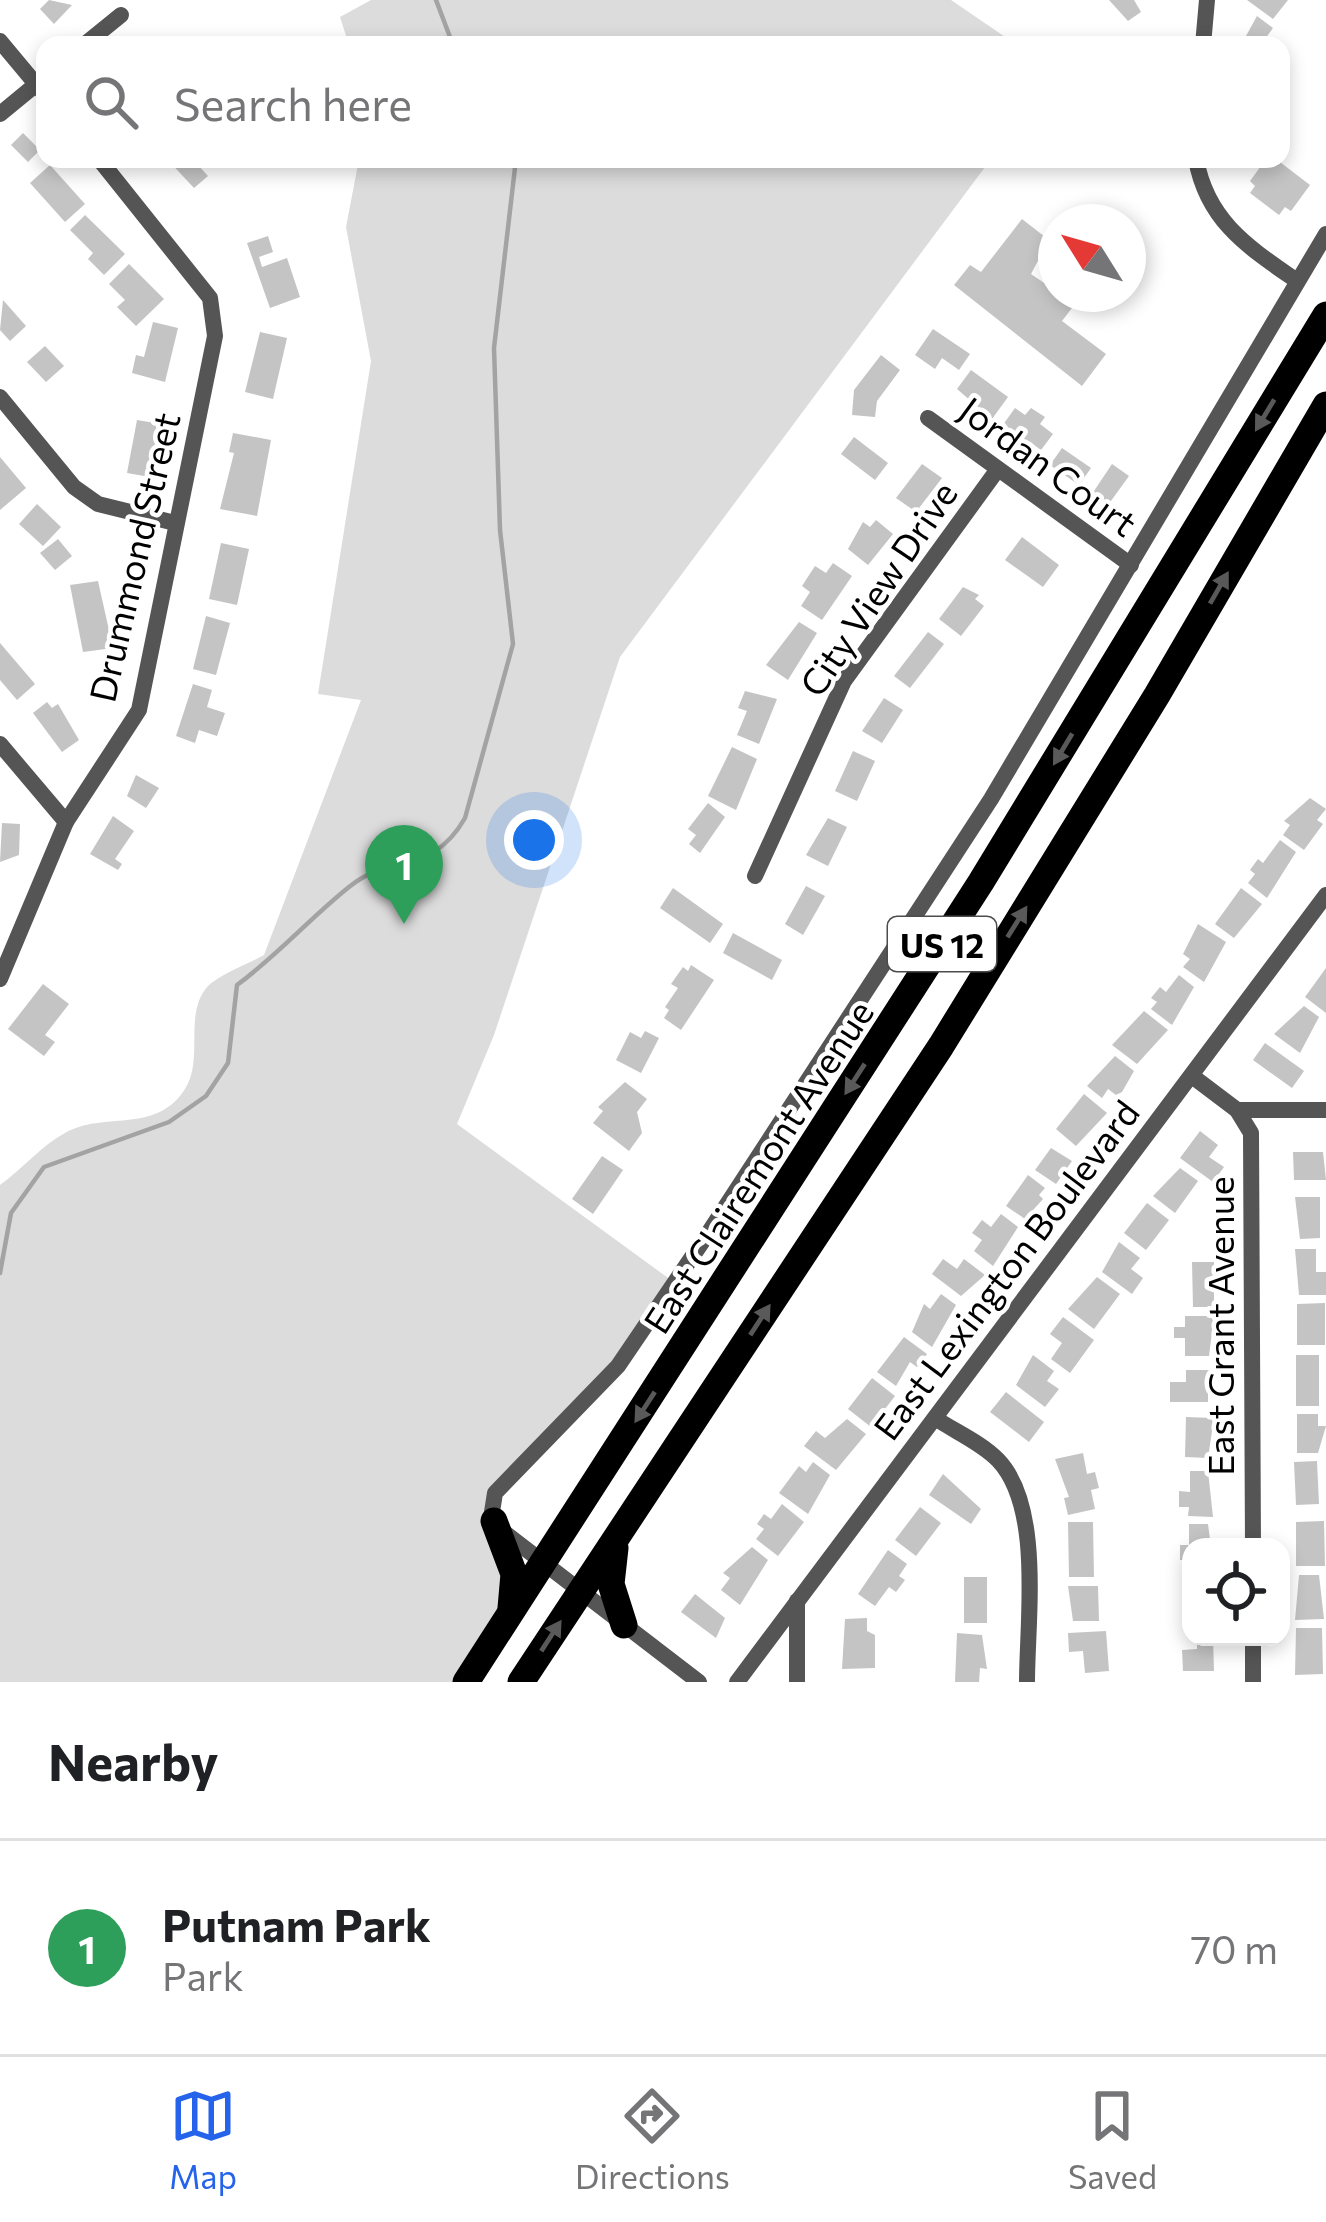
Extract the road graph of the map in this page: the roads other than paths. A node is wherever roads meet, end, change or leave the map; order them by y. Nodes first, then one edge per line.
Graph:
1 (1207, 0) edge
2 (121, 15) dead end
3 (95, 36) edge
4 (1204, 36) edge
5 (0, 40) edge
6 (36, 79) edge
7 (36, 89) edge
8 (0, 114) edge
9 (106, 168) edge
10 (1198, 168) edge
11 (1326, 234) edge
12 (1297, 281) junction
13 (1326, 315) edge
14 (0, 397) edge
15 (1326, 405) edge
16 (928, 418) dead end
17 (998, 470) junction
18 (175, 523) junction
19 (1131, 566) junction
20 (0, 744) edge
21 (67, 822) junction
22 (755, 876) dead end
23 (1326, 895) edge
24 (0, 979) edge
25 (1192, 1076) junction
26 (1237, 1110) junction
27 (1326, 1110) edge
28 (935, 1418) junction
29 (494, 1521) junction
30 (616, 1536) junction
31 (1253, 1538) edge
32 (544, 1563) junction
33 (580, 1592) junction
34 (796, 1600) junction
35 (511, 1614) junction
36 (624, 1625) junction
37 (1253, 1646) edge
38 (466, 1682) edge
39 (521, 1682) edge
40 (699, 1682) edge
41 (736, 1682) edge
42 (796, 1682) edge
43 (1027, 1682) edge
44 (1253, 1682) edge

1 - 4 street
2 - 3 street
5 - 6 street
7 - 8 street
9 - 18 street, Drummond Street
10 - 12 street
11 - 12 street
12 - 19 street
13 -> 32 main road, East Clairemont Avenue / US 12
14 - 18 street
30 -> 15 main road, US 12
16 - 17 street, Jordan Court
17 - 19 street, Jordan Court
17 - 22 street, City View Drive
18 - 21 street, Drummond Street
19 - 29 street
20 - 21 street
21 - 24 street, Drummond Street
23 - 25 street, East Lexington Boulevard
25 - 26 street
25 - 28 street, East Lexington Boulevard
26 - 27 street
26 - 31 street, East Grant Avenue
28 - 34 street, East Lexington Boulevard
28 - 43 street
29 - 32 street
29 - 35 main road
30 - 33 main road, US 12
30 - 36 main road
32 - 33 street
32 - 35 main road, East Clairemont Avenue / US 12
33 - 36 street
39 -> 33 main road, US 12
34 - 41 street, East Lexington Boulevard
34 - 42 street
35 - 38 main road, East Clairemont Avenue / US 12
36 - 40 street
37 - 44 street

